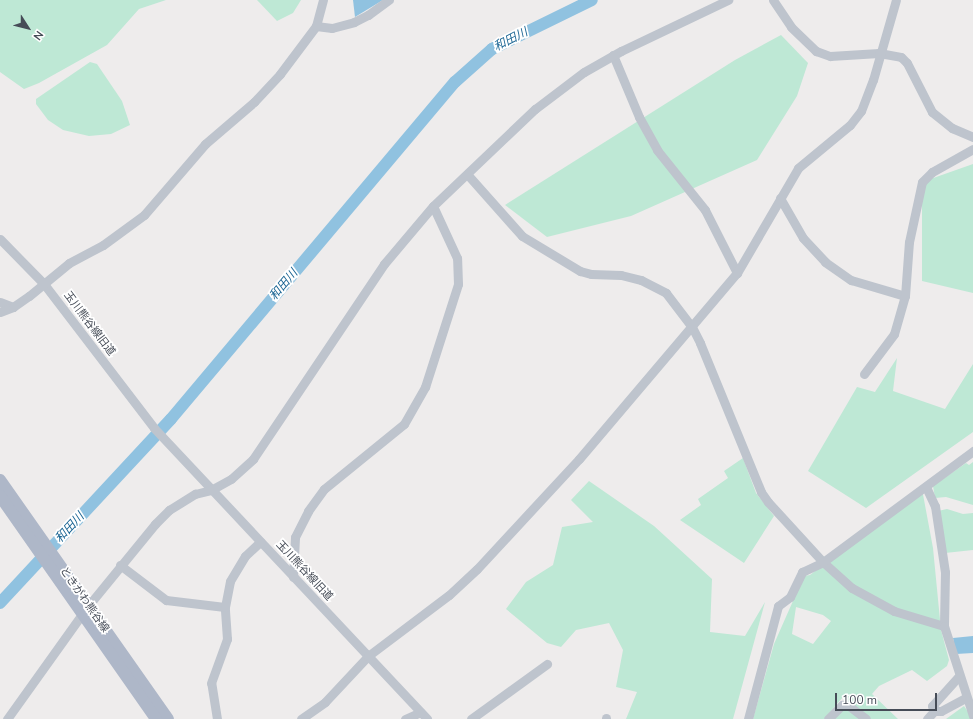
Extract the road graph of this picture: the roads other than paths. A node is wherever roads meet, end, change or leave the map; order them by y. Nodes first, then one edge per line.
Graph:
1 (323, 0) edge
2 (389, 0) edge
3 (728, 0) edge
4 (773, 0) edge
5 (896, 0) edge
6 (316, 26) junction
7 (879, 53) junction
8 (613, 55) junction
9 (973, 137) edge
10 (973, 149) edge
11 (467, 174) junction
12 (780, 198) junction
13 (433, 206) junction
14 (0, 239) edge
15 (737, 273) junction
16 (44, 284) junction
17 (905, 296) junction
18 (0, 302) edge
19 (12, 307) junction
20 (0, 312) edge
21 (692, 327) junction
22 (864, 374) dead end
23 (973, 451) edge
24 (0, 480) edge
25 (926, 487) junction
26 (211, 490) junction
27 (0, 496) edge
28 (30, 532) junction
29 (260, 542) junction
30 (823, 562) junction
31 (120, 565) junction
32 (293, 577) junction
33 (225, 607) junction
34 (85, 610) junction
35 (944, 626) junction
36 (368, 656) junction
37 (547, 664) dead end
38 (959, 676) junction
39 (965, 698) junction
40 (935, 710) junction
41 (421, 712) junction
42 (973, 716) edge
43 (7, 719) edge
44 (156, 719) edge
45 (168, 719) edge
46 (217, 719) edge
47 (302, 719) edge
48 (405, 719) edge
49 (428, 719) edge
50 (471, 719) edge
51 (748, 719) edge
52 (828, 719) edge
53 (866, 719) edge
54 (927, 719) edge

1 - 6 street
2 - 6 street
3 - 8 street
4 - 7 street
5 - 7 street
6 - 16 street
7 - 9 street
7 - 12 street
8 - 11 street
8 - 15 street
10 - 17 street
11 - 13 street
11 - 21 street
12 - 15 street
12 - 17 street
13 - 26 street
13 - 32 street
14 - 16 street, 玉川熊谷線旧道
15 - 21 street
16 - 19 street
16 - 26 street, 玉川熊谷線旧道
17 - 22 street
18 - 19 street
19 - 20 street
21 - 30 street
21 - 36 street
23 - 25 street
24 - 28 main road, ときがわ熊谷線
25 - 30 street
25 - 35 street
26 - 29 street, 玉川熊谷線旧道
26 - 31 street
27 - 28 main road, ときがわ熊谷線
28 - 34 main road, ときがわ熊谷線
29 - 32 street, 玉川熊谷線旧道
29 - 33 street
30 - 35 street
30 - 51 street
31 - 33 street
31 - 34 street
32 - 36 street, 玉川熊谷線旧道
33 - 46 street
34 - 43 street
34 - 44 main road, ときがわ熊谷線
34 - 45 main road, ときがわ熊谷線
35 - 38 street
36 - 41 street, 玉川熊谷線旧道
36 - 47 street
37 - 50 street
38 - 39 street
38 - 40 street
39 - 40 street
39 - 42 street
40 - 54 street
41 - 48 street
41 - 49 street, 玉川熊谷線旧道
52 - 53 street

